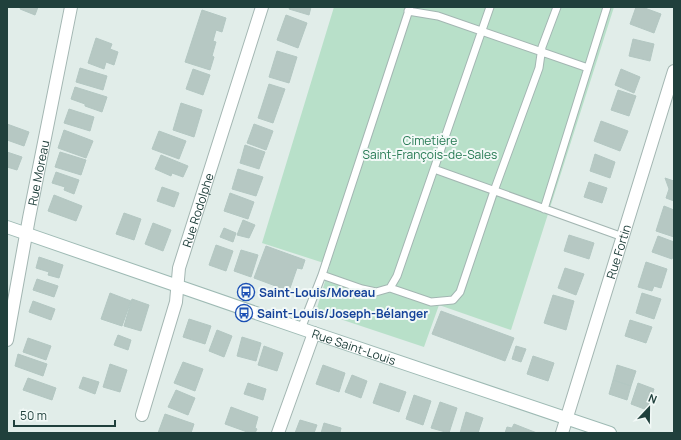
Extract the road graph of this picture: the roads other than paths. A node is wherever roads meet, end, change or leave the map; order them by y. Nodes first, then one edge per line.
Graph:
1 (71, 7) edge
2 (262, 7) edge
3 (490, 7) edge
4 (557, 7) edge
5 (607, 7) edge
6 (409, 9) edge
7 (482, 30) junction
8 (542, 52) junction
9 (588, 68) junction
10 (674, 71) edge
11 (434, 169) junction
12 (494, 191) junction
13 (544, 209) junction
14 (7, 227) edge
15 (27, 234) junction
16 (623, 237) junction
17 (322, 275) junction
18 (177, 286) junction
19 (390, 288) junction
20 (301, 329) junction
21 (314, 333) junction
22 (7, 340) edge
23 (142, 415) dead end
24 (567, 419) junction
25 (278, 433) edge
26 (562, 433) edge
27 (610, 433) edge

1 - 15 street, Rue Moreau
2 - 18 street, Rue Rodolphe
3 - 7 lane
4 - 8 lane
5 - 9 lane
6 - 7 lane
6 - 17 lane
7 - 8 lane
7 - 11 lane
8 - 9 lane
8 - 12 lane
9 - 13 lane
10 - 16 street, Rue Fortin
11 - 12 lane
11 - 19 lane
12 - 13 lane
12 - 19 lane
13 - 16 lane
14 - 15 street, Rue Saint-Louis
15 - 18 street, Rue Saint-Louis
15 - 22 street, Rue Moreau
16 - 24 street, Rue Fortin
17 - 19 lane
17 - 20 lane
18 - 20 street, Rue Saint-Louis
18 - 23 street, Rue Rodolphe
20 - 21 street, Rue Saint-Louis
21 - 24 street, Rue Saint-Louis
21 - 25 street
24 - 26 street, Rue Fortin
24 - 27 street, Rue Saint-Louis

